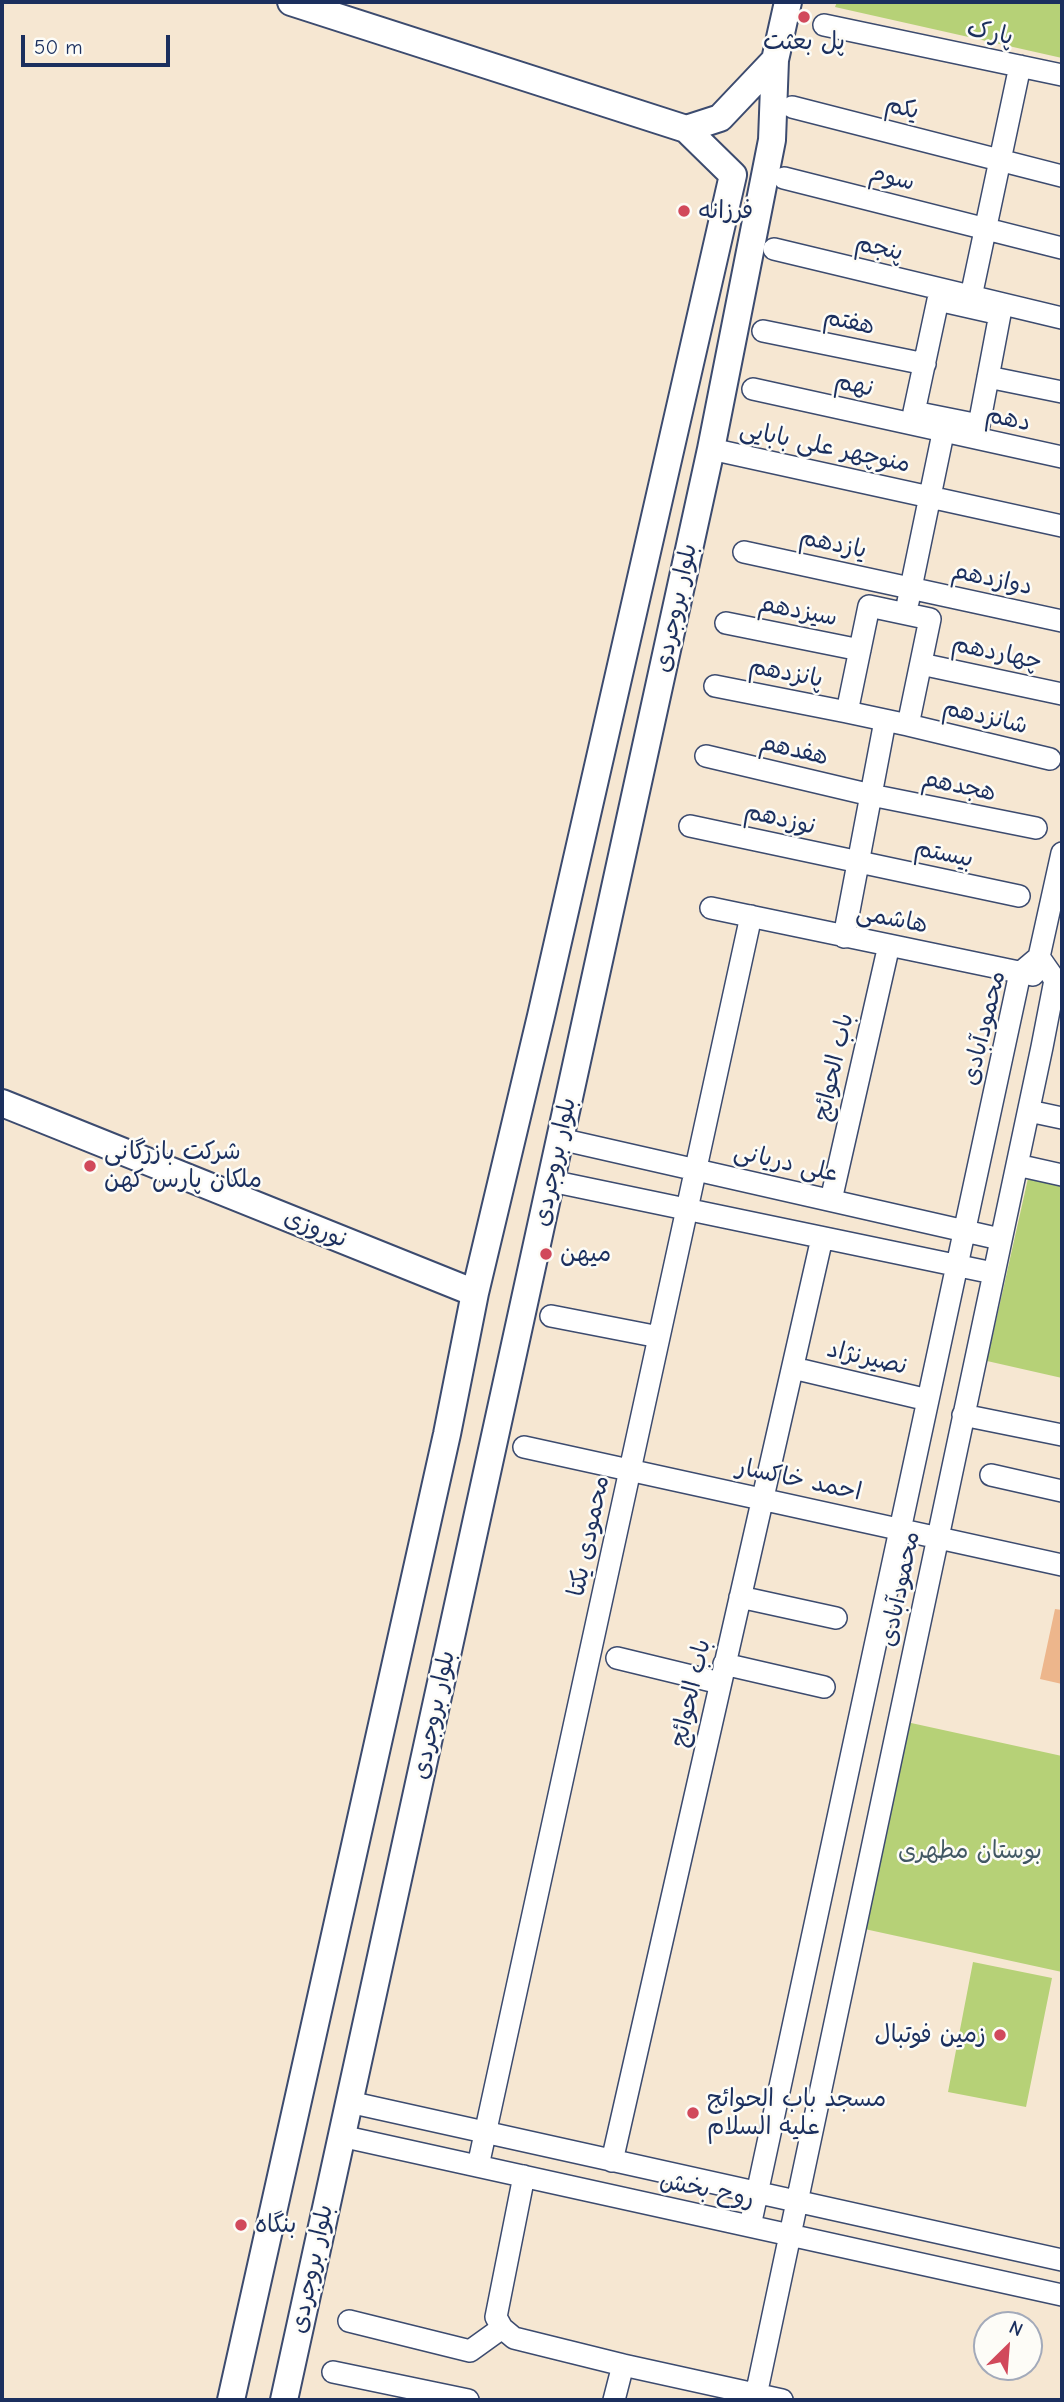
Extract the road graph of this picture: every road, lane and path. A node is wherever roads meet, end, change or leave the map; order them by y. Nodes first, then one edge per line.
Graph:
1 (291, 2) edge
2 (788, 2) edge
3 (824, 25) dead end
4 (775, 60) junction
5 (1020, 66) junction
6 (1062, 75) edge
7 (792, 107) dead end
8 (686, 130) junction
9 (1000, 160) junction
10 (1062, 176) edge
11 (784, 178) dead end
12 (986, 229) junction
13 (1062, 248) edge
14 (774, 250) dead end
15 (970, 301) junction
16 (1062, 318) edge
17 (763, 331) dead end
18 (925, 364) junction
19 (988, 377) junction
20 (753, 389) dead end
21 (1062, 391) edge
22 (944, 425) junction
23 (711, 449) junction
24 (1062, 457) edge
25 (929, 496) junction
26 (1062, 526) edge
27 (744, 552) dead end
28 (911, 588) junction
29 (905, 614) junction
30 (1062, 621) edge
31 (726, 623) dead end
32 (860, 650) junction
33 (921, 664) junction
34 (715, 686) dead end
35 (1062, 694) edge
36 (847, 712) junction
37 (885, 720) junction
38 (908, 725) junction
39 (706, 756) dead end
40 (1050, 759) dead end
41 (871, 795) junction
42 (690, 826) dead end
43 (1036, 828) dead end
44 (1061, 861) edge
45 (858, 863) junction
46 (1019, 896) dead end
47 (711, 908) dead end
48 (751, 916) junction
49 (844, 937) junction
50 (889, 945) junction
51 (1039, 957) junction
52 (1020, 973) junction
53 (1058, 981) edge
54 (2, 1103) edge
55 (1030, 1111) junction
56 (1062, 1118) edge
57 (560, 1139) junction
58 (1017, 1165) junction
59 (695, 1170) junction
60 (1062, 1175) edge
61 (551, 1181) junction
62 (831, 1200) junction
63 (687, 1209) junction
64 (965, 1231) junction
65 (822, 1238) junction
66 (1000, 1239) junction
67 (957, 1266) junction
68 (993, 1273) junction
69 (475, 1293) junction
70 (551, 1316) dead end
71 (659, 1337) junction
72 (793, 1368) junction
73 (928, 1400) junction
74 (964, 1415) junction
75 (1062, 1435) edge
76 (524, 1447) dead end
77 (630, 1470) junction
78 (990, 1475) dead end
79 (1062, 1491) edge
80 (763, 1499) junction
81 (900, 1530) junction
82 (938, 1538) junction
83 (1062, 1565) edge
84 (740, 1597) junction
85 (836, 1618) dead end
86 (617, 1658) dead end
87 (722, 1673) junction
88 (824, 1687) dead end
89 (349, 2102) junction
90 (485, 2132) junction
91 (341, 2136) junction
92 (612, 2161) junction
93 (478, 2166) junction
94 (524, 2176) junction
95 (757, 2193) junction
96 (799, 2202) junction
97 (750, 2226) junction
98 (792, 2235) junction
99 (1062, 2260) edge
100 (1062, 2295) edge
101 (349, 2321) dead end
102 (502, 2329) junction
103 (622, 2365) junction
104 (333, 2372) dead end
105 (431, 2396) edge
106 (756, 2397) edge
107 (231, 2400) edge
108 (284, 2400) edge
109 (468, 2400) edge
110 (614, 2400) edge
111 (782, 2400) edge

1 - 8 main road
2 - 4 main road, بلوار بروجردی
3 - 5 street, پارک
4 - 8 main road
4 - 23 main road, بلوار بروجردی
5 - 6 street, پارک
5 - 9 street
7 - 9 street, یکم
8 - 69 main road, بلوار بروجردی
9 - 10 street, یکم
9 - 12 street
11 - 12 street, سوم
12 - 13 street, سوم
12 - 15 street
14 - 15 street, پنجم
15 - 16 street
15 - 18 street
15 - 19 street
17 - 18 street, هفتم
18 - 22 street
19 - 21 street
19 - 22 street
20 - 22 street, نهم
22 - 24 street, دهم
22 - 25 street
23 - 25 street, منوچهر علی بابایی
23 - 57 main road, بلوار بروجردی
25 - 26 street, منوچهر علی بابایی
25 - 28 street
27 - 28 street, یازدهم
28 - 29 street
28 - 30 street, دوازدهم
29 - 32 street
29 - 33 street
31 - 32 street, سیزدهم
32 - 36 street
33 - 35 street, چهاردهم
33 - 38 street
34 - 36 street, پانزدهم
36 - 37 street, پانزدهم
37 - 38 street, شانزدهم
37 - 41 street
38 - 40 street, شانزدهم
39 - 41 street, هفدهم
41 - 43 street, هجدهم
41 - 45 street
42 - 45 street, نوزدهم
44 - 51 street, محمودآبادی
45 - 46 street, بیستم
45 - 49 street
47 - 48 street, هاشمی
48 - 49 street, هاشمی
48 - 59 street, محمودی یکتا
49 - 50 street, هاشمی
50 - 52 street, هاشمی
50 - 62 street, باب الحوائج
51 - 52 street, محمودآبادی
51 - 53 street, محمودآبادی
52 - 53 street, هاشمی
52 - 64 street, محمودآبادی
53 - 55 street, محمودآبادی
54 - 69 main road, نوروزی
55 - 56 street
55 - 58 street, محمودآبادی
57 - 59 street, علی دریانی
57 - 61 main road, بلوار بروجردی
58 - 60 street
58 - 66 street, محمودآبادی
59 - 62 street, علی دریانی
59 - 63 street, محمودی یکتا
61 - 63 street
61 - 89 main road, بلوار بروجردی
62 - 64 street, علی دریانی
63 - 65 street
63 - 71 street, محمودی یکتا
64 - 66 street, علی دریانی
64 - 67 street, محمودآبادی
65 - 67 street
65 - 72 street, باب الحوائج
66 - 68 street, محمودآبادی
67 - 68 street
67 - 73 street, محمودآبادی
68 - 74 street, محمودآبادی
69 - 107 main road, بلوار بروجردی
70 - 71 street
71 - 77 street, محمودی یکتا
72 - 73 street, نصیرنژاد
72 - 80 street, باب الحوائج
73 - 81 street, محمودآبادی
74 - 75 street
74 - 82 street, محمودآبادی
76 - 77 street, احمد خاکسار
77 - 80 street, احمد خاکسار
77 - 90 street, محمودی یکتا
78 - 79 street
80 - 81 street, احمد خاکسار
80 - 84 street, باب الحوائج
81 - 82 street, احمد خاکسار
81 - 95 street, محمودآبادی
82 - 83 street, احمد خاکسار
82 - 96 street, محمودآبادی
84 - 85 street
84 - 87 street, باب الحوائج
86 - 87 street
87 - 88 street
87 - 92 street, باب الحوائج
89 - 90 street, روح بخش
89 - 91 main road, بلوار بروجردی
90 - 92 street, روح بخش
90 - 93 street, محمودی یکتا
91 - 93 street, روح بخش
91 - 108 main road, بلوار بروجردی
92 - 95 street, روح بخش
93 - 94 street, روح بخش
94 - 97 street, روح بخش
94 - 102 street
95 - 96 street, روح بخش
95 - 97 street, محمودآبادی
96 - 98 street, محمودآبادی
96 - 99 street, روح بخش
97 - 98 street, روح بخش
98 - 100 street, روح بخش
98 - 106 street, محمودآبادی
101 - 102 street
102 - 103 street
103 - 106 street
103 - 110 street
104 - 105 street
105 - 109 street
106 - 111 street

